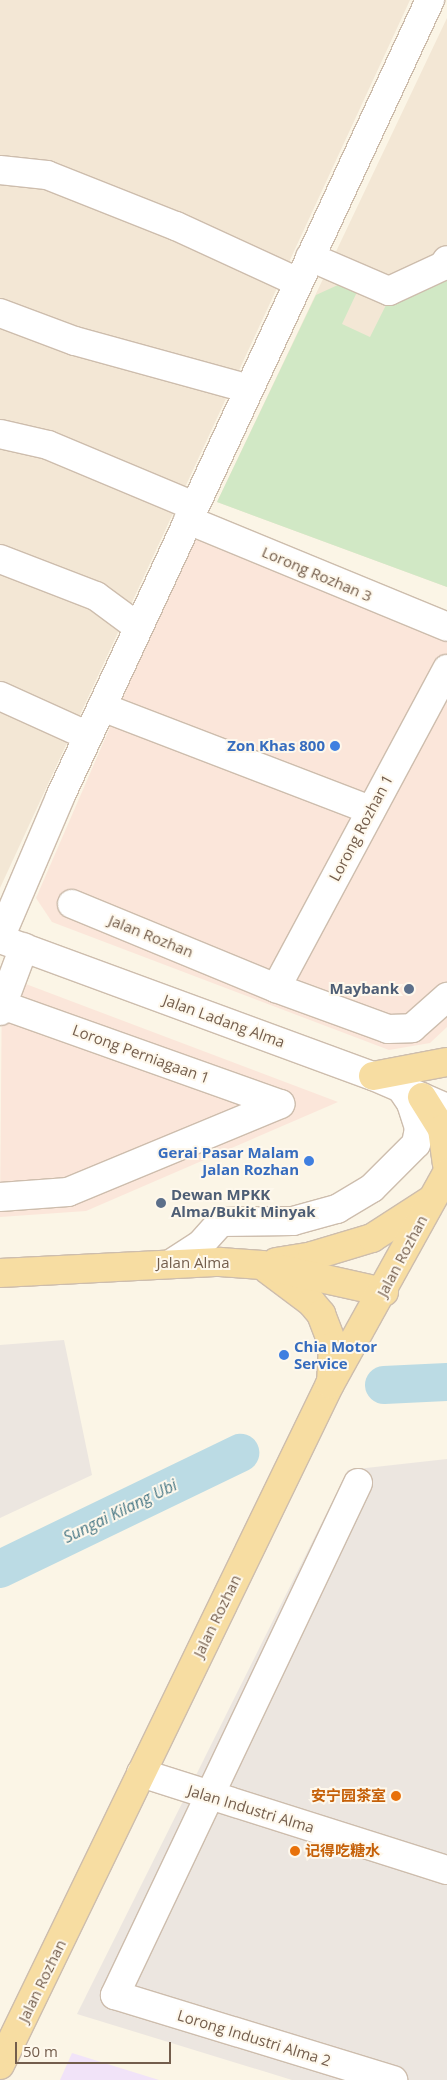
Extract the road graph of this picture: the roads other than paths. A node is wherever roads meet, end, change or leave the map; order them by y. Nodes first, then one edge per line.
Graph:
1 (430, 0) edge
2 (0, 170) edge
3 (310, 257) junction
4 (447, 260) edge
5 (298, 282) junction
6 (0, 313) edge
7 (249, 389) junction
8 (0, 434) edge
9 (191, 513) junction
10 (0, 559) edge
11 (138, 627) junction
12 (447, 627) edge
13 (447, 669) edge
14 (0, 696) edge
15 (102, 707) junction
16 (88, 736) junction
17 (371, 810) junction
18 (72, 904) dead end
19 (8, 941) edge
20 (276, 988) junction
21 (447, 997) edge
22 (1, 1008) edge
23 (447, 1062) edge
24 (373, 1076) junction
25 (412, 1093) junction
26 (447, 1108) edge
27 (447, 1164) edge
28 (447, 1173) edge
29 (0, 1197) edge
30 (434, 1198) junction
31 (172, 1262) junction
32 (262, 1265) junction
33 (0, 1273) edge
34 (384, 1292) junction
35 (330, 1384) junction
36 (358, 1484) dead end
37 (141, 1773) junction
38 (210, 1797) junction
39 (444, 1863) edge
40 (0, 2065) edge
41 (393, 2080) edge

1 - 3 street
2 - 5 street
3 - 4 street
3 - 5 street
5 - 7 street
6 - 7 street
7 - 9 street
8 - 9 street, Lorong Rozhan 3
9 - 11 street
9 - 12 street, Lorong Rozhan 3
10 - 11 street
11 - 15 street
13 - 17 street, Lorong Rozhan 1
14 - 16 street
15 - 16 street
15 - 17 street
16 - 19 street
17 - 20 street, Lorong Rozhan 1
18 - 20 street, Jalan Rozhan
19 - 22 street
19 - 24 street, Jalan Ladang Alma
20 - 21 street, Jalan Rozhan
22 - 29 street, Lorong Perniagaan 1
23 - 24 main road
24 - 25 street, Jalan Ladang Alma
25 - 26 street, Jalan Ladang Alma
25 - 27 main road
25 - 31 street
28 - 30 main road, Jalan Rozhan
30 - 32 main road
30 - 34 main road, Jalan Rozhan
31 - 32 main road, Jalan Alma
31 - 33 main road, Jalan Alma
32 - 34 main road, Jalan Alma
32 - 35 main road
34 - 35 main road, Jalan Rozhan
35 - 37 main road, Jalan Rozhan
36 - 38 street
37 - 38 street, Jalan Industri Alma
37 - 40 main road, Jalan Rozhan
38 - 39 street, Jalan Industri Alma
38 - 41 street, Lorong Industri Alma 2

